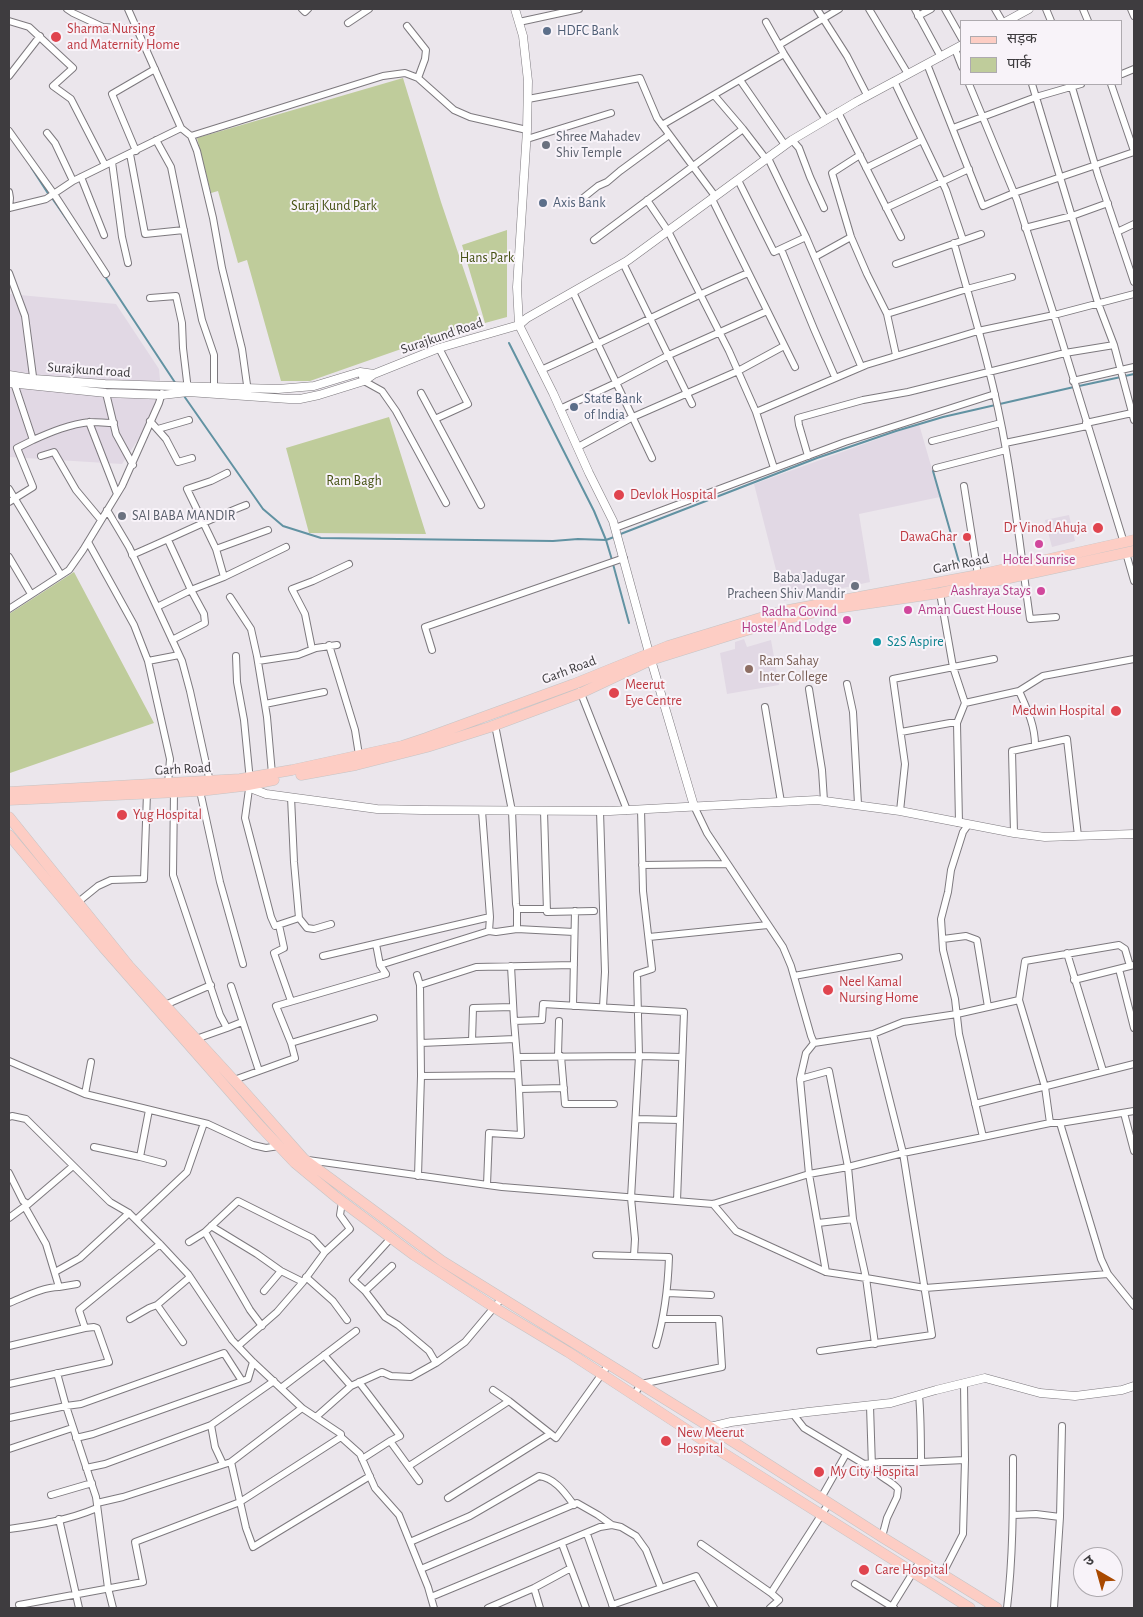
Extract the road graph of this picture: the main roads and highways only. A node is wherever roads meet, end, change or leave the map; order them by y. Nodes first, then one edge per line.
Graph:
1 (1134, 540) edge
2 (1128, 549) edge
3 (1023, 571) junction
4 (939, 588) junction
5 (579, 688) junction
6 (438, 739) junction
7 (405, 749) junction
8 (338, 764) junction
9 (246, 783) junction
10 (171, 788) junction
11 (111, 790) junction
12 (9, 792) edge
13 (9, 800) edge
14 (9, 817) edge
15 (9, 835) edge
16 (105, 945) junction
17 (161, 1007) junction
18 (282, 1143) junction
19 (300, 1161) junction
20 (391, 1224) junction
21 (388, 1235) junction
22 (970, 1608) edge
23 (997, 1608) edge

1 - 2 main road, Garh Road
2 - 3 main road, Garh Road
3 - 4 main road, Garh Road
3 - 4 main road, Garh Road
4 - 5 main road, Garh Road
5 - 6 main road, Garh Road
5 - 6 main road, Garh Road
6 - 7 main road, Garh Road
7 - 8 main road, Garh Road
7 - 8 main road, Garh Road
8 - 9 main road, Garh Road
8 - 9 main road, Garh Road
9 - 10 main road, Garh Road
9 - 10 main road, Garh Road
10 - 11 main road, Garh Road
10 - 11 main road, Garh Road
11 - 12 main road, Garh Road
11 - 13 main road, Garh Road
14 - 16 main road
15 - 16 main road
16 - 17 main road
17 - 18 main road
17 - 18 main road
18 - 19 main road
19 - 20 main road
19 - 21 main road
20 - 21 main road
20 - 23 main road
21 - 22 main road

